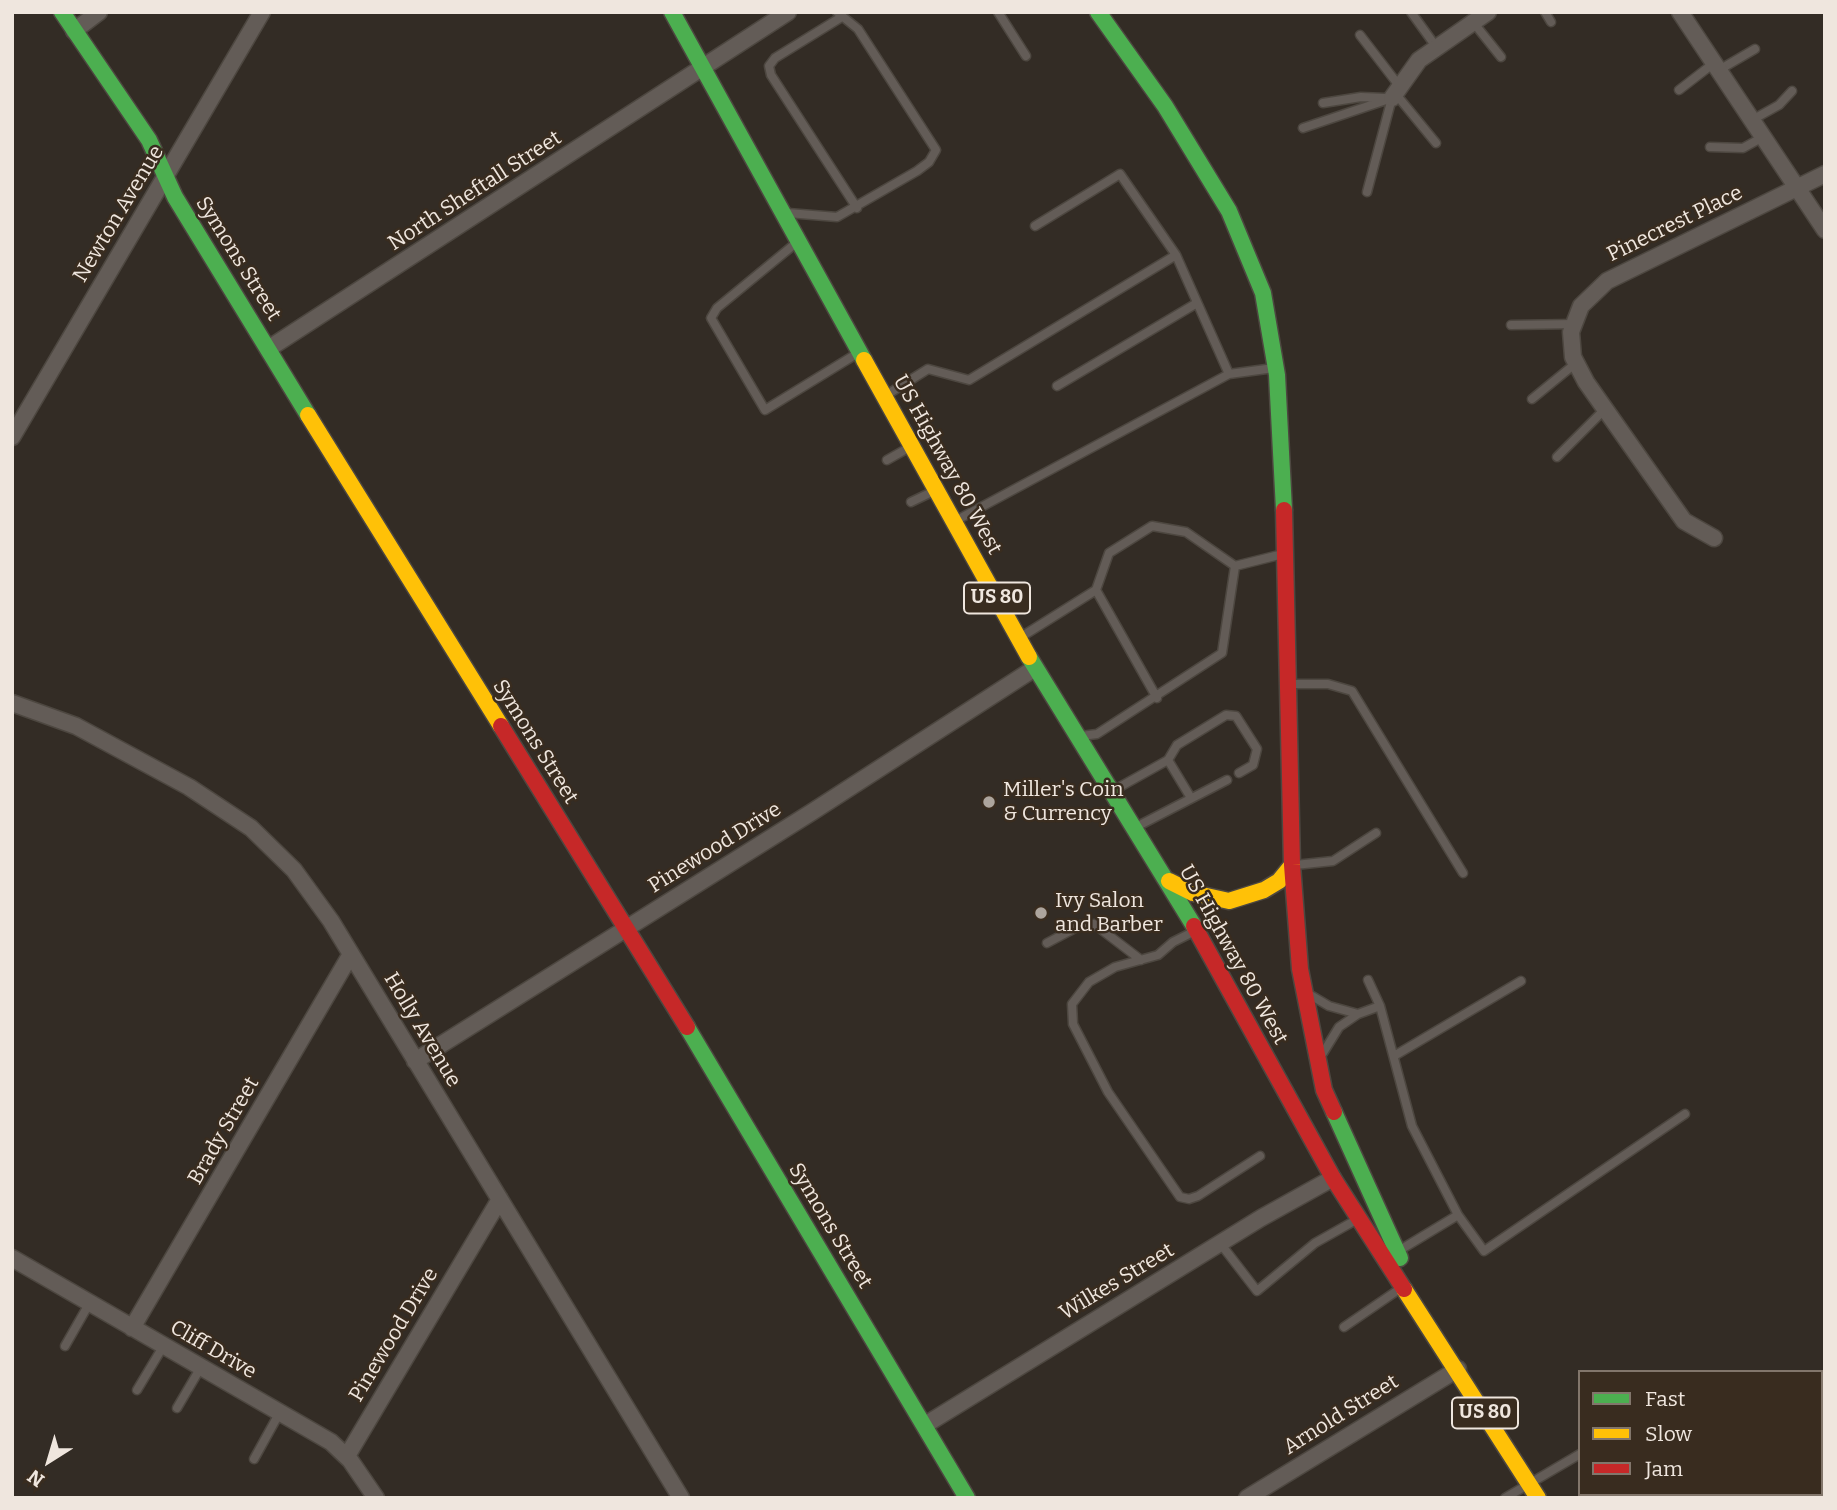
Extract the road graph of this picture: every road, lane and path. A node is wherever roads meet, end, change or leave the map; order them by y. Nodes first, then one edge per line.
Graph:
1 (62, 12) edge
2 (99, 12) edge
3 (262, 12) edge
4 (672, 12) edge
5 (788, 12) edge
6 (998, 12) edge
7 (1098, 12) edge
8 (1410, 12) edge
9 (1488, 12) edge
10 (1545, 12) edge
11 (1680, 12) edge
12 (839, 15) edge
13 (1473, 22) junction
14 (1551, 22) dead end
15 (74, 31) junction
16 (1360, 35) dead end
17 (1437, 48) junction
18 (1755, 49) dead end
19 (1026, 56) dead end
20 (1501, 57) dead end
21 (704, 67) junction
22 (1716, 67) junction
23 (1679, 90) dead end
24 (1792, 91) dead end
25 (1396, 93) junction
26 (1323, 103) dead end
27 (1752, 120) junction
28 (1303, 128) dead end
29 (1763, 136) junction
30 (1436, 144) dead end
31 (1710, 147) dead end
32 (1825, 174) edge
33 (166, 176) junction
34 (1797, 188) junction
35 (1367, 192) dead end
36 (857, 208) junction
37 (785, 213) junction
38 (1035, 226) dead end
39 (1825, 230) edge
40 (799, 240) junction
41 (1176, 256) junction
42 (1197, 303) junction
43 (1574, 324) junction
44 (1511, 325) dead end
45 (268, 349) junction
46 (860, 351) junction
47 (1576, 363) junction
48 (1276, 368) junction
49 (1229, 374) junction
50 (1057, 386) dead end
51 (885, 396) junction
52 (1532, 399) dead end
53 (1605, 409) junction
54 (12, 437) edge
55 (912, 445) junction
56 (1557, 457) dead end
57 (887, 460) dead end
58 (937, 490) junction
59 (911, 502) dead end
60 (954, 522) junction
61 (1714, 538) dead end
62 (1286, 553) junction
63 (1235, 566) junction
64 (1096, 590) junction
65 (1019, 638) junction
66 (1035, 668) junction
67 (1289, 684) junction
68 (1157, 698) junction
69 (12, 701) edge
70 (1078, 736) junction
71 (1168, 760) junction
72 (1239, 773) dead end
73 (1227, 780) dead end
74 (1112, 791) junction
75 (1191, 798) junction
76 (1135, 828) junction
77 (1376, 833) dead end
78 (1292, 865) junction
79 (1462, 873) dead end
80 (1169, 881) junction
81 (626, 928) junction
82 (1196, 931) junction
83 (1047, 943) dead end
84 (351, 954) junction
85 (1141, 960) junction
86 (1368, 981) dead end
87 (1521, 981) dead end
88 (1304, 990) junction
89 (1380, 1006) junction
90 (1358, 1014) junction
91 (1394, 1056) junction
92 (1320, 1058) junction
93 (415, 1061) junction
94 (1685, 1114) dead end
95 (1260, 1156) dead end
96 (1333, 1178) junction
97 (500, 1199) junction
98 (1458, 1215) junction
99 (1359, 1218) junction
100 (1220, 1243) junction
101 (1391, 1255) junction
102 (12, 1258) edge
103 (1404, 1286) junction
104 (89, 1304) junction
105 (1343, 1327) dead end
106 (132, 1328) junction
107 (1432, 1329) junction
108 (164, 1345) junction
109 (65, 1346) dead end
110 (201, 1367) junction
111 (1458, 1369) junction
112 (136, 1390) dead end
113 (177, 1408) dead end
114 (280, 1412) junction
115 (925, 1425) junction
116 (1578, 1455) edge
117 (346, 1456) junction
118 (254, 1459) dead end
119 (1528, 1482) junction
120 (376, 1498) edge
121 (681, 1498) edge
122 (967, 1498) edge
123 (1247, 1498) edge
124 (1505, 1498) edge
125 (1538, 1498) edge

1 - 15 main road, Symons Street
2 - 15 street
3 - 33 street, Newton Avenue
4 - 21 main road, US Highway 80 West / US 80
5 - 21 street, North Sheftall Street
6 - 19 lane
7 - 48 main road, US Highway 80 West / US 80
8 - 17 lane
9 - 13 street
10 - 14 lane
11 - 22 street
12 - 36 lane
12 - 36 lane
13 - 17 street
13 - 20 lane
15 - 33 main road, Symons Street
16 - 25 lane
17 - 25 street
18 - 22 lane
21 - 37 main road, US Highway 80 West / US 80
21 - 45 street, North Sheftall Street
22 - 23 lane
22 - 27 street
24 - 27 lane
25 - 26 lane
25 - 28 lane
25 - 30 lane
25 - 35 lane
27 - 29 street
29 - 31 lane
29 - 34 street
32 - 34 street, Pinecrest Place
33 - 45 main road, Symons Street
33 - 54 street, Newton Avenue
34 - 39 street
34 - 43 street, Pinecrest Place
36 - 37 lane
37 - 40 main road, US Highway 80 West / US 80
38 - 41 lane
40 - 46 main road, US Highway 80 West / US 80
40 - 46 lane
41 - 42 lane
41 - 51 lane
42 - 49 lane
42 - 50 lane
43 - 44 lane
43 - 47 street
45 - 81 main road, Symons Street
46 - 51 main road, US Highway 80 West / US 80
47 - 52 lane
47 - 53 street
48 - 49 lane
48 - 62 main road, US Highway 80 West / US 80
49 - 60 lane
51 - 55 main road, US Highway 80 West / US 80
53 - 56 lane
53 - 61 street
55 - 57 lane
55 - 58 main road, US Highway 80 West / US 80
58 - 59 lane
58 - 60 main road, US Highway 80 West / US 80
60 - 65 main road, US Highway 80 West / US 80
62 - 63 lane
62 - 67 main road, US Highway 80 West / US 80
63 - 64 lane
63 - 68 lane
64 - 65 lane
64 - 68 lane
65 - 66 main road, US Highway 80 West / US 80
66 - 70 main road, US Highway 80 West / US 80
66 - 81 street, Pinewood Drive
67 - 78 main road, US Highway 80 West / US 80
67 - 79 lane
68 - 70 lane
69 - 84 street, Holly Avenue
70 - 74 main road, US Highway 80 West / US 80
71 - 72 lane
71 - 74 lane
71 - 75 lane
73 - 75 lane
74 - 76 main road, US Highway 80 West / US 80
75 - 76 lane
76 - 80 main road, US Highway 80 West / US 80
77 - 78 lane
78 - 80 main road
78 - 88 main road, US Highway 80 West / US 80
80 - 82 main road, US Highway 80 West / US 80
81 - 93 street, Pinewood Drive
81 - 115 main road, Symons Street
82 - 85 lane
82 - 96 main road, US Highway 80 West / US 80
83 - 85 lane
84 - 93 street, Holly Avenue
84 - 106 street, Brady Street
85 - 95 lane
86 - 89 lane
87 - 91 lane
88 - 90 lane
88 - 92 main road, US Highway 80 West / US 80
89 - 90 lane
89 - 91 lane
90 - 92 lane
91 - 98 lane
92 - 101 main road, US Highway 80 West / US 80
93 - 97 street, Holly Avenue
94 - 98 lane
96 - 99 main road, US Highway 80 West / US 80
96 - 100 street, Wilkes Street
97 - 117 street, Pinewood Drive
97 - 121 street, Holly Avenue
98 - 101 lane
99 - 100 lane
99 - 101 main road, US Highway 80 West / US 80
100 - 115 street, Wilkes Street
101 - 103 main road, US Highway 80 West / US 80
101 - 107 main road, US Highway 80 West / US 80
102 - 104 street, Cliff Drive
103 - 105 lane
103 - 107 main road, US Highway 80 West / US 80
104 - 106 street, Cliff Drive
104 - 109 lane
106 - 108 street, Cliff Drive
107 - 111 main road, US Highway 80 West / US 80
108 - 110 street, Cliff Drive
108 - 112 lane
110 - 113 lane
110 - 114 street, Cliff Drive
111 - 119 main road, US Highway 80 West / US 80
111 - 123 street, Arnold Street
114 - 117 street, Cliff Drive
114 - 118 lane
115 - 122 main road, Symons Street
116 - 119 lane
117 - 120 street, Cliff Drive
119 - 124 lane
119 - 125 main road, US Highway 80 West / US 80

